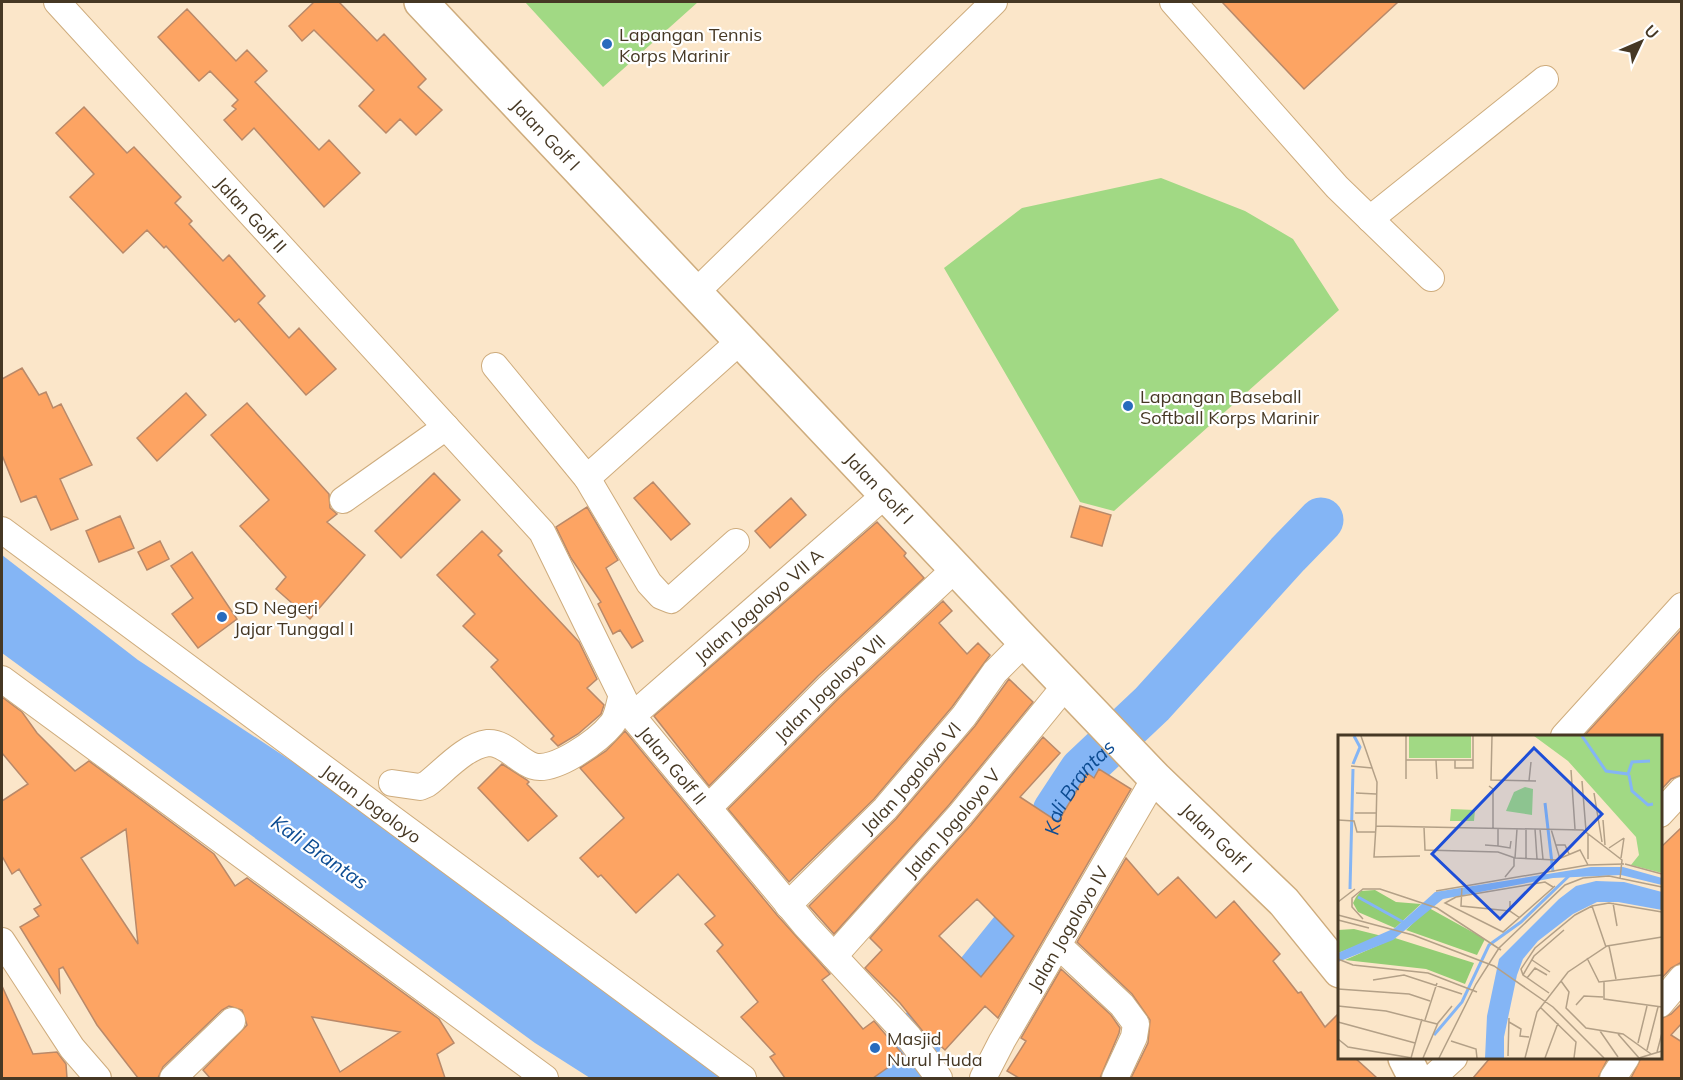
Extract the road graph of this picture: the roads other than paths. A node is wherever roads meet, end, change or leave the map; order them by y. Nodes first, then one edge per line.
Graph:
1 (57, 2) edge
2 (421, 2) edge
3 (994, 2) edge
4 (1173, 2) edge
5 (1545, 79) dead end
6 (1370, 219) junction
7 (1431, 278) dead end
8 (695, 293) junction
9 (740, 341) junction
10 (495, 366) dead end
11 (446, 427) junction
12 (587, 478) junction
13 (885, 495) junction
14 (343, 500) dead end
15 (2, 530) edge
16 (736, 542) dead end
17 (955, 569) junction
18 (1682, 606) edge
19 (1025, 642) junction
20 (2, 679) edge
21 (1066, 685) junction
22 (627, 707) junction
23 (1565, 735) edge
24 (1155, 778) junction
25 (392, 783) dead end
26 (1682, 790) edge
27 (708, 808) junction
28 (1662, 812) edge
29 (788, 905) junction
30 (2, 941) edge
31 (1058, 945) junction
32 (834, 956) junction
33 (1338, 968) edge
34 (1682, 978) edge
35 (1662, 1002) edge
36 (232, 1021) dead end
37 (1406, 1059) edge
38 (1453, 1059) edge
39 (1625, 1059) edge
40 (932, 1070) edge
41 (98, 1078) edge
42 (173, 1078) edge
43 (545, 1078) edge
44 (742, 1078) edge
45 (983, 1078) edge
46 (1115, 1078) edge
47 (1415, 1078) edge
48 (1432, 1078) edge
49 (1612, 1078) edge

1 - 11 street, Jalan Golf II
2 - 8 main road, Jalan Golf I
3 - 8 street
4 - 6 street
5 - 6 street
6 - 7 street
8 - 9 main road, Jalan Golf I
9 - 12 street
9 - 13 main road, Jalan Golf I
10 - 12 street
11 - 14 street
11 - 22 street, Jalan Golf II
12 - 16 street
13 - 17 main road, Jalan Golf I
13 - 22 street, Jalan Jogoloyo VII A
15 - 44 street, Jalan Jogoloyo
17 - 19 main road, Jalan Golf I
17 - 27 street, Jalan Jogoloyo VII
18 - 23 street
19 - 21 main road, Jalan Golf I
19 - 29 street, Jalan Jogoloyo VI
20 - 43 street
21 - 24 main road, Jalan Golf I
21 - 32 street, Jalan Jogoloyo V
22 - 25 street
22 - 27 street, Jalan Golf II
24 - 31 street, Jalan Jogoloyo IV
24 - 33 main road, Jalan Golf I
26 - 28 street
27 - 29 street, Jalan Golf II
29 - 32 street, Jalan Golf II
30 - 41 street
31 - 45 street, Jalan Jogoloyo IV
31 - 46 street
32 - 40 street, Jalan Golf II
34 - 35 street
36 - 42 street
37 - 47 main road
38 - 48 street
39 - 49 street

